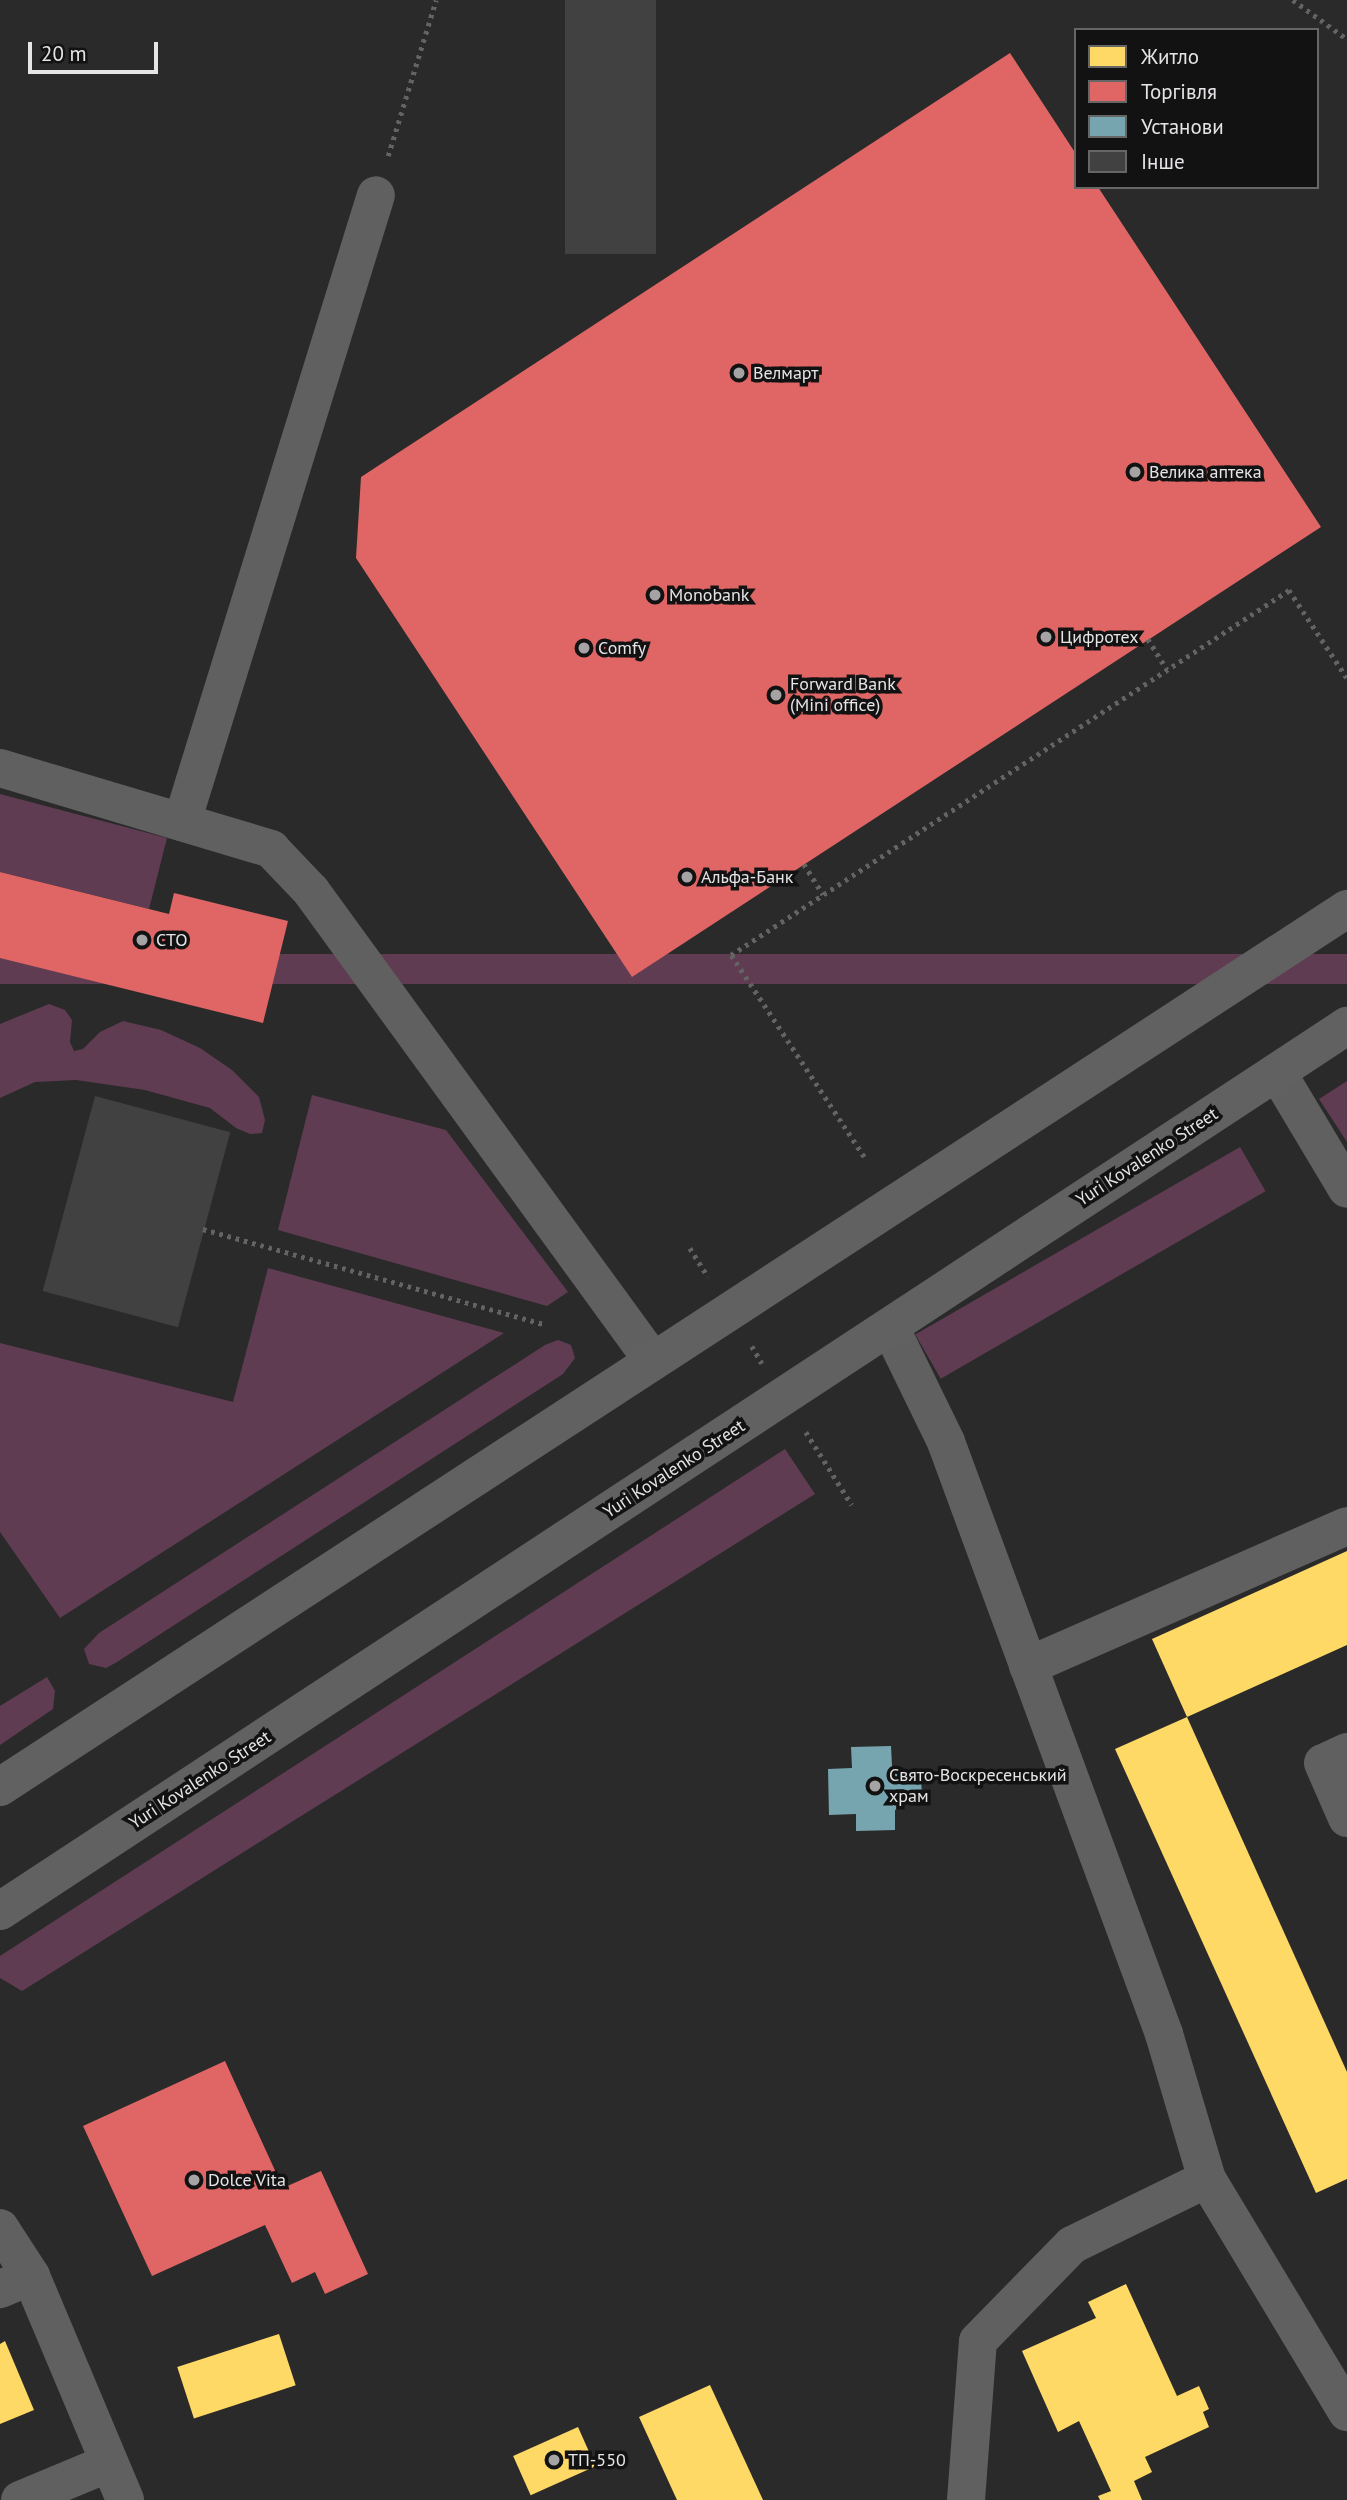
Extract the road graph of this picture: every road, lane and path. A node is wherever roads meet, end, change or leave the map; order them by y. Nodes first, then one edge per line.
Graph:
1 (1293, 0) edge
2 (1347, 39) edge
3 (376, 195) dead end
4 (1149, 639) dead end
5 (1167, 669) junction
6 (1347, 678) edge
7 (0, 768) edge
8 (182, 822) junction
9 (804, 864) dead end
10 (823, 895) junction
11 (1347, 909) edge
12 (1347, 1026) edge
13 (1278, 1072) junction
14 (864, 1157) dead end
15 (1347, 1189) edge
16 (203, 1229) dead end
17 (546, 1325) dead end
18 (890, 1327) junction
19 (653, 1362) junction
20 (1347, 1526) edge
21 (1028, 1666) junction
22 (1347, 1752) edge
23 (0, 1787) edge
24 (1347, 1818) edge
25 (0, 1911) edge
26 (1208, 2179) junction
27 (0, 2228) edge
28 (15, 2283) edge
29 (1347, 2412) edge
30 (109, 2463) junction
31 (20, 2500) edge
32 (125, 2500) edge
33 (966, 2500) edge

1 - 2 path
3 - 8 lane
4 - 5 path
5 - 6 path
5 - 10 path
7 - 8 lane
8 - 19 lane
9 - 10 path
10 - 14 path
11 - 19 main road
12 - 13 main road, Yuri Kovalenko Street
13 - 15 lane
13 - 18 main road, Yuri Kovalenko Street
16 - 17 path
18 - 21 lane
18 - 25 main road, Yuri Kovalenko Street
19 - 23 main road
20 - 21 lane
21 - 26 lane
22 - 24 lane
26 - 29 lane
26 - 33 lane
27 - 28 lane
28 - 30 lane
30 - 31 lane
30 - 32 lane

